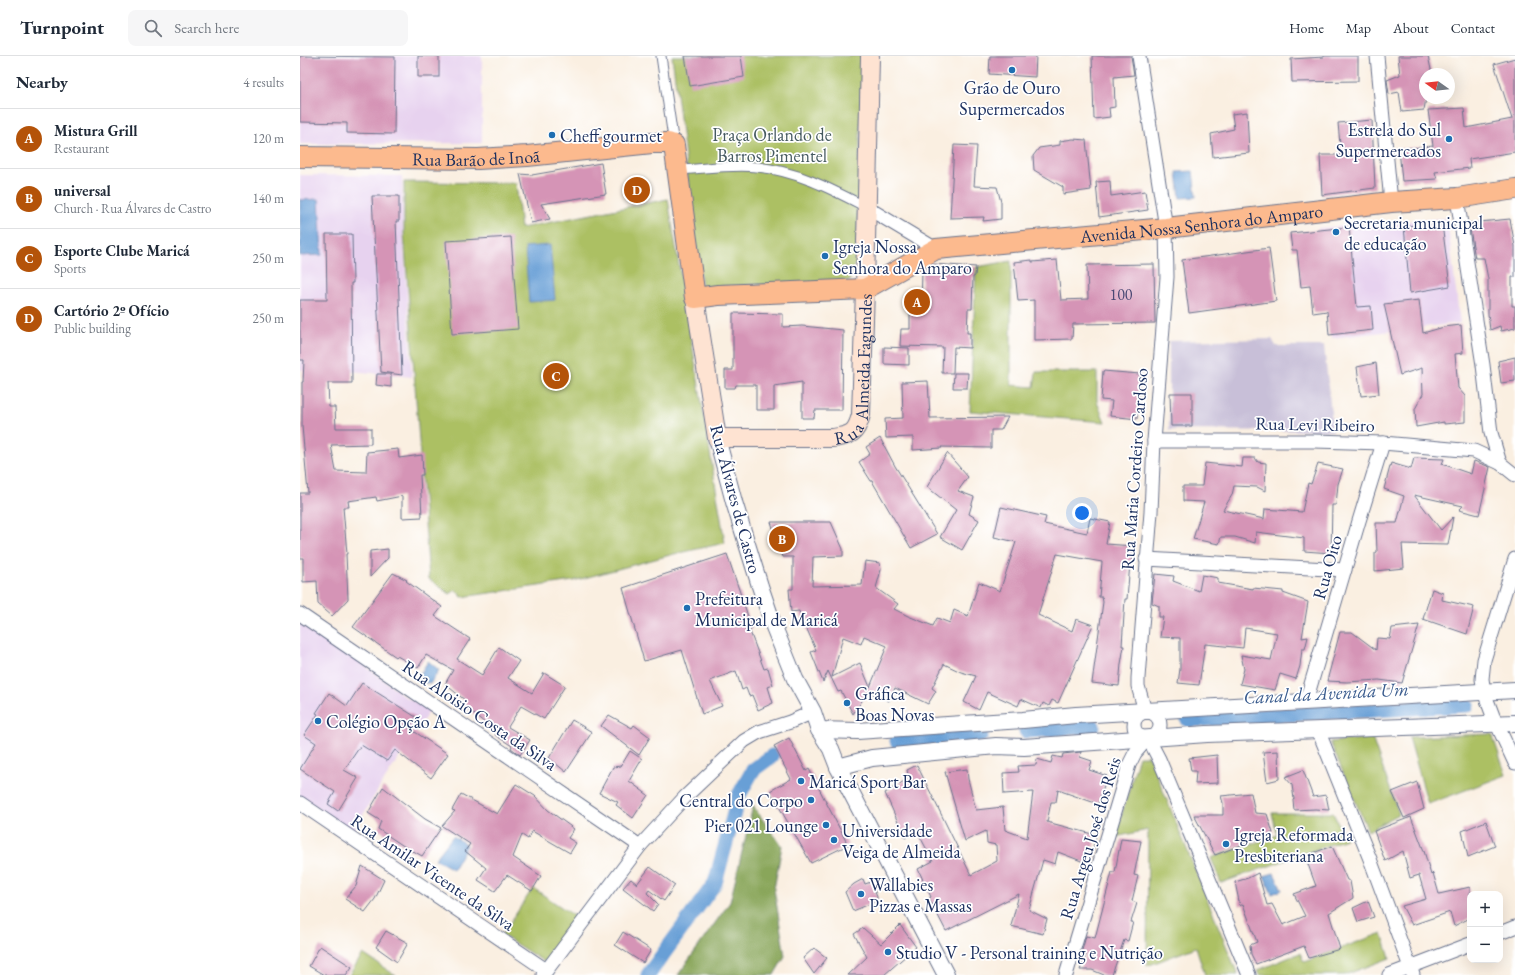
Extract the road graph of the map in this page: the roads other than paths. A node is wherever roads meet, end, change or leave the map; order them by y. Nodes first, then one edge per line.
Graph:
1 (661, 56) edge
2 (870, 56) edge
3 (1139, 56) edge
4 (1377, 56) edge
5 (674, 145) junction
6 (300, 157) edge
7 (678, 170) junction
8 (1515, 189) edge
9 (1457, 198) junction
10 (1390, 202) junction
11 (866, 207) junction
12 (1166, 228) junction
13 (936, 249) junction
14 (865, 289) junction
15 (695, 298) junction
16 (1490, 433) junction
17 (717, 438) junction
18 (1154, 441) junction
19 (1383, 444) junction
20 (1474, 451) junction
21 (1500, 463) junction
22 (1515, 475) edge
23 (1146, 559) junction
24 (1515, 559) edge
25 (1345, 570) junction
26 (300, 614) edge
27 (1515, 690) edge
28 (1306, 701) junction
29 (1491, 709) junction
30 (1145, 711) junction
31 (813, 712) junction
32 (1515, 723) edge
33 (819, 730) junction
34 (1318, 730) junction
35 (1148, 738) junction
36 (1515, 763) edge
37 (838, 767) junction
38 (300, 803) edge
39 (640, 846) junction
40 (1515, 927) edge
41 (1503, 932) edge
42 (1467, 945) edge
43 (1411, 971) edge
44 (545, 973) edge
45 (946, 975) edge
46 (1066, 975) edge
47 (1249, 975) edge
48 (1388, 975) edge

1 - 5 street, Rua Álvares de Castro
2 - 11 main road, Rua Almeida Fagundes
3 - 12 street, Rua Maria Cordeiro Cardoso
4 - 10 street
5 - 6 main road, Rua Barão de Inoã
5 - 7 main road, Rua Álvares de Castro
7 - 11 street
7 - 15 main road, Rua Álvares de Castro
8 - 9 main road, Avenida Nossa Senhora do Amparo
9 - 10 main road, Avenida Nossa Senhora do Amparo
9 - 16 street
10 - 12 main road, Avenida Nossa Senhora do Amparo
11 - 13 street
11 - 14 main road, Rua Almeida Fagundes
12 - 13 main road, Avenida Nossa Senhora do Amparo
12 - 18 street, Rua Maria Cordeiro Cardoso
13 - 14 main road, Avenida Nossa Senhora do Amparo
14 - 15 main road
14 - 17 main road, Rua Almeida Fagundes
15 - 17 main road, Rua Álvares de Castro
16 - 20 street
16 - 21 street
17 - 31 street, Rua Álvares de Castro
18 - 19 street, Rua Levi Ribeiro
18 - 23 street, Rua Maria Cordeiro Cardoso
19 - 20 street, Rua Levi Ribeiro
19 - 25 street, Rua Oito
20 - 21 street, Rua Levi Ribeiro
21 - 22 street, Rua Levi Ribeiro
23 - 25 street
23 - 30 street, Rua Maria Cordeiro Cardoso
24 - 29 street
25 - 28 street, Rua Oito
26 - 39 street, Rua Aloisio Costa da Silva
27 - 29 street
28 - 29 street
28 - 30 street
29 - 32 street
29 - 34 street
29 - 36 street
30 - 33 street
30 - 35 street
30 - 35 street
31 - 33 street, Rua Álvares de Castro
31 - 39 street
33 - 37 street, Rua Álvares de Castro
34 - 35 street
34 - 43 street
35 - 37 street
35 - 46 street, Rua Argeu José dos Reis
35 - 47 street
37 - 45 street, Rua Álvares de Castro
38 - 44 street, Rua Amilar Vicente da Silva
39 - 44 street
40 - 41 street
42 - 43 street
43 - 48 street

